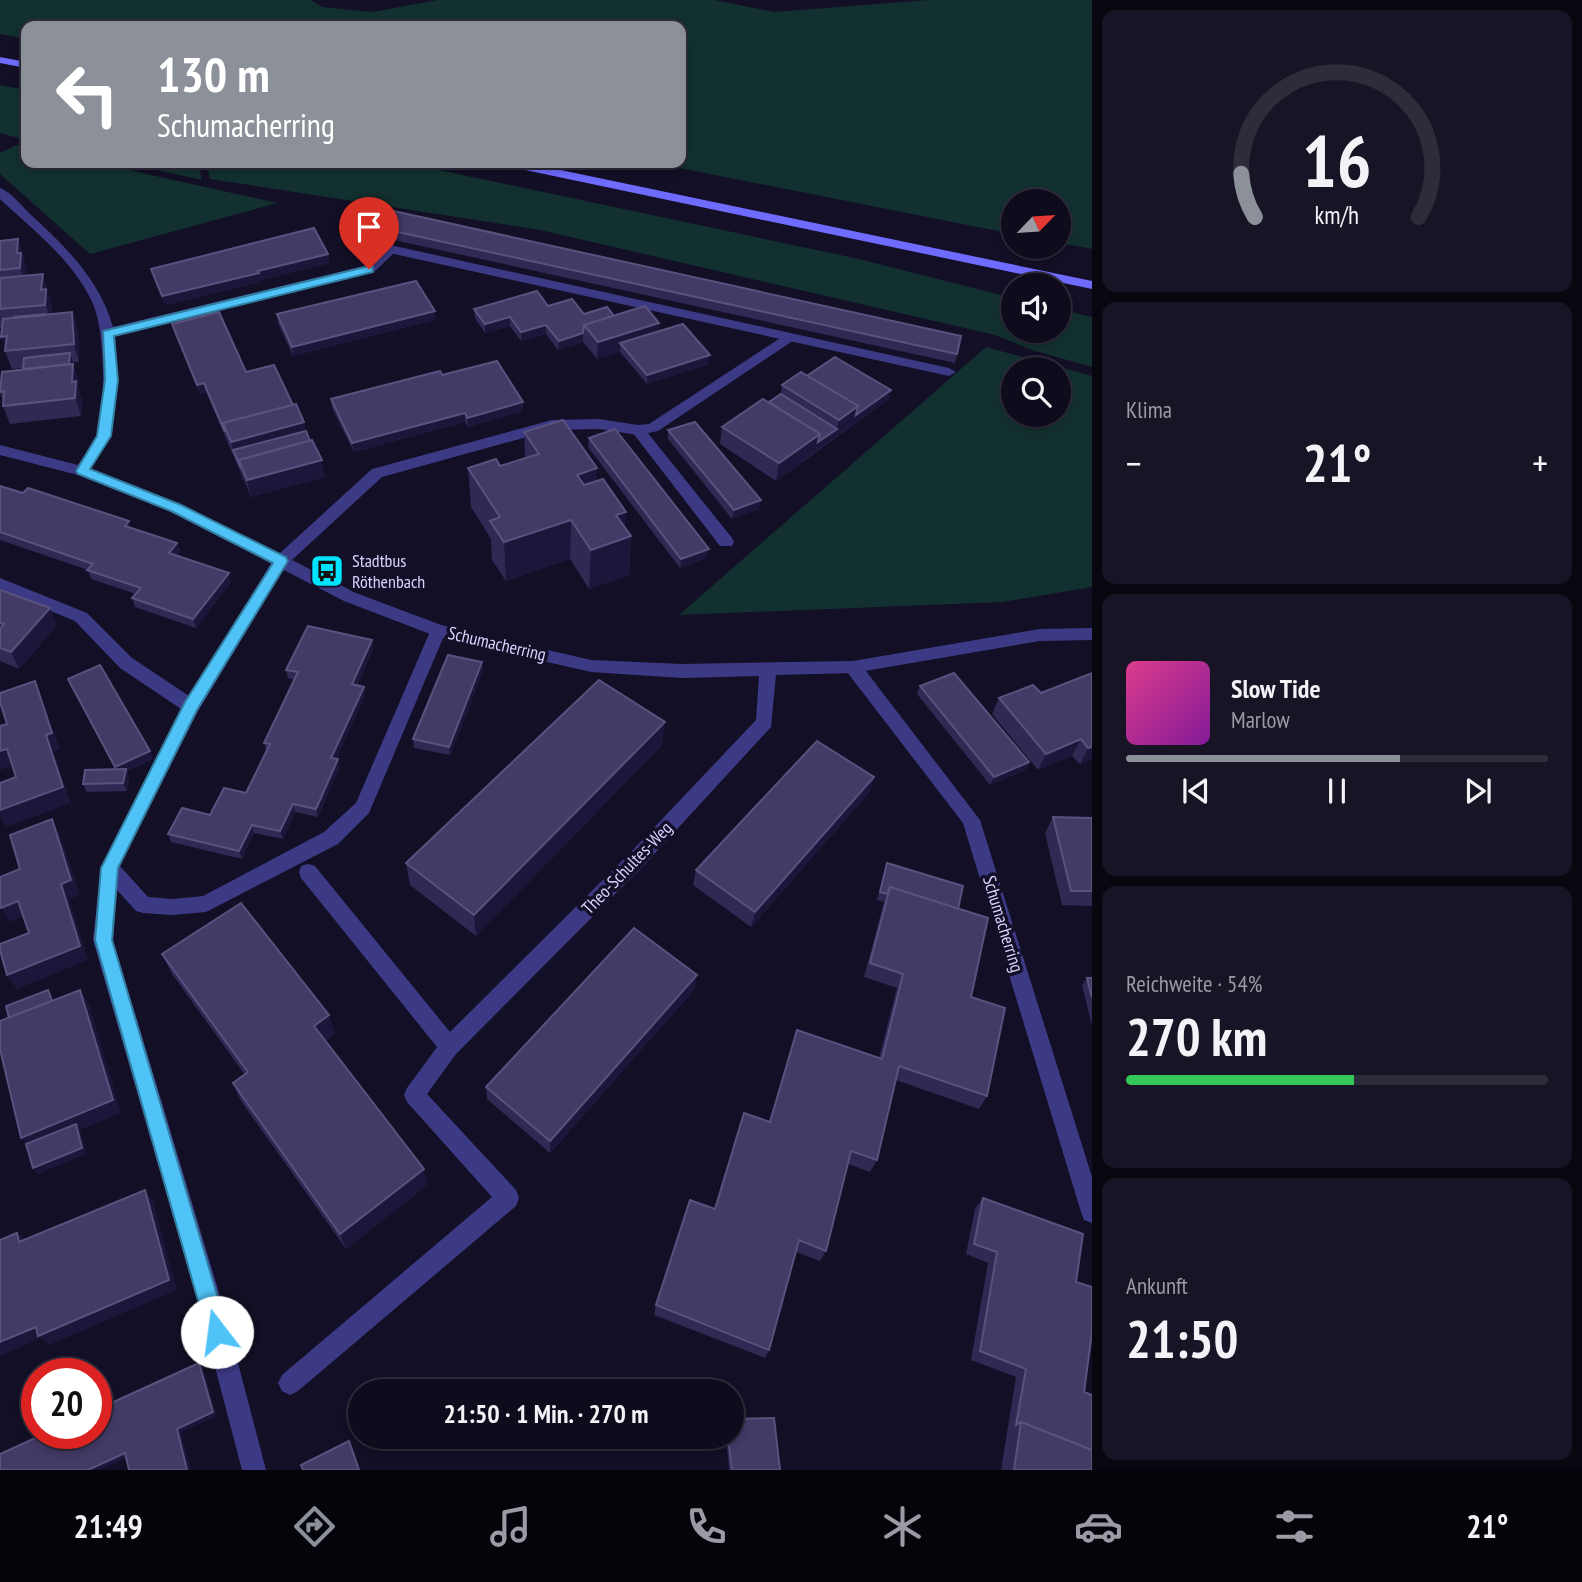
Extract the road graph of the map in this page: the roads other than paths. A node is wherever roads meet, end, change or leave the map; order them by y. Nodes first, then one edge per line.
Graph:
1 (0, 60) edge
2 (21, 64) edge
3 (535, 168) edge
4 (0, 192) edge
5 (1092, 285) edge
6 (108, 333) junction
7 (790, 338) junction
8 (948, 372) dead end
9 (638, 430) junction
10 (0, 450) edge
11 (82, 471) junction
12 (726, 542) dead end
13 (281, 561) junction
14 (0, 584) edge
15 (438, 631) junction
16 (1092, 634) edge
17 (853, 667) junction
18 (768, 670) junction
19 (191, 707) junction
20 (110, 868) junction
21 (308, 872) dead end
22 (449, 1047) junction
23 (1092, 1212) edge
24 (290, 1383) dead end
25 (254, 1470) edge

1 - 2 main road
3 - 5 main road
4 - 6 street
6 - 7 street
6 - 11 street
7 - 8 street
7 - 9 street
9 - 12 street
9 - 13 street
10 - 11 street, Schumacherring
11 - 13 street, Schumacherring
13 - 15 street, Schumacherring
13 - 19 street
14 - 19 street
15 - 18 street, Schumacherring
15 - 20 street
16 - 17 street, Schumacherring
17 - 18 street, Schumacherring
17 - 23 street, Schumacherring
18 - 22 street, Theo-Schultes-Weg
19 - 20 street
20 - 25 street
21 - 22 street
22 - 24 street, Theo-Schultes-Weg

